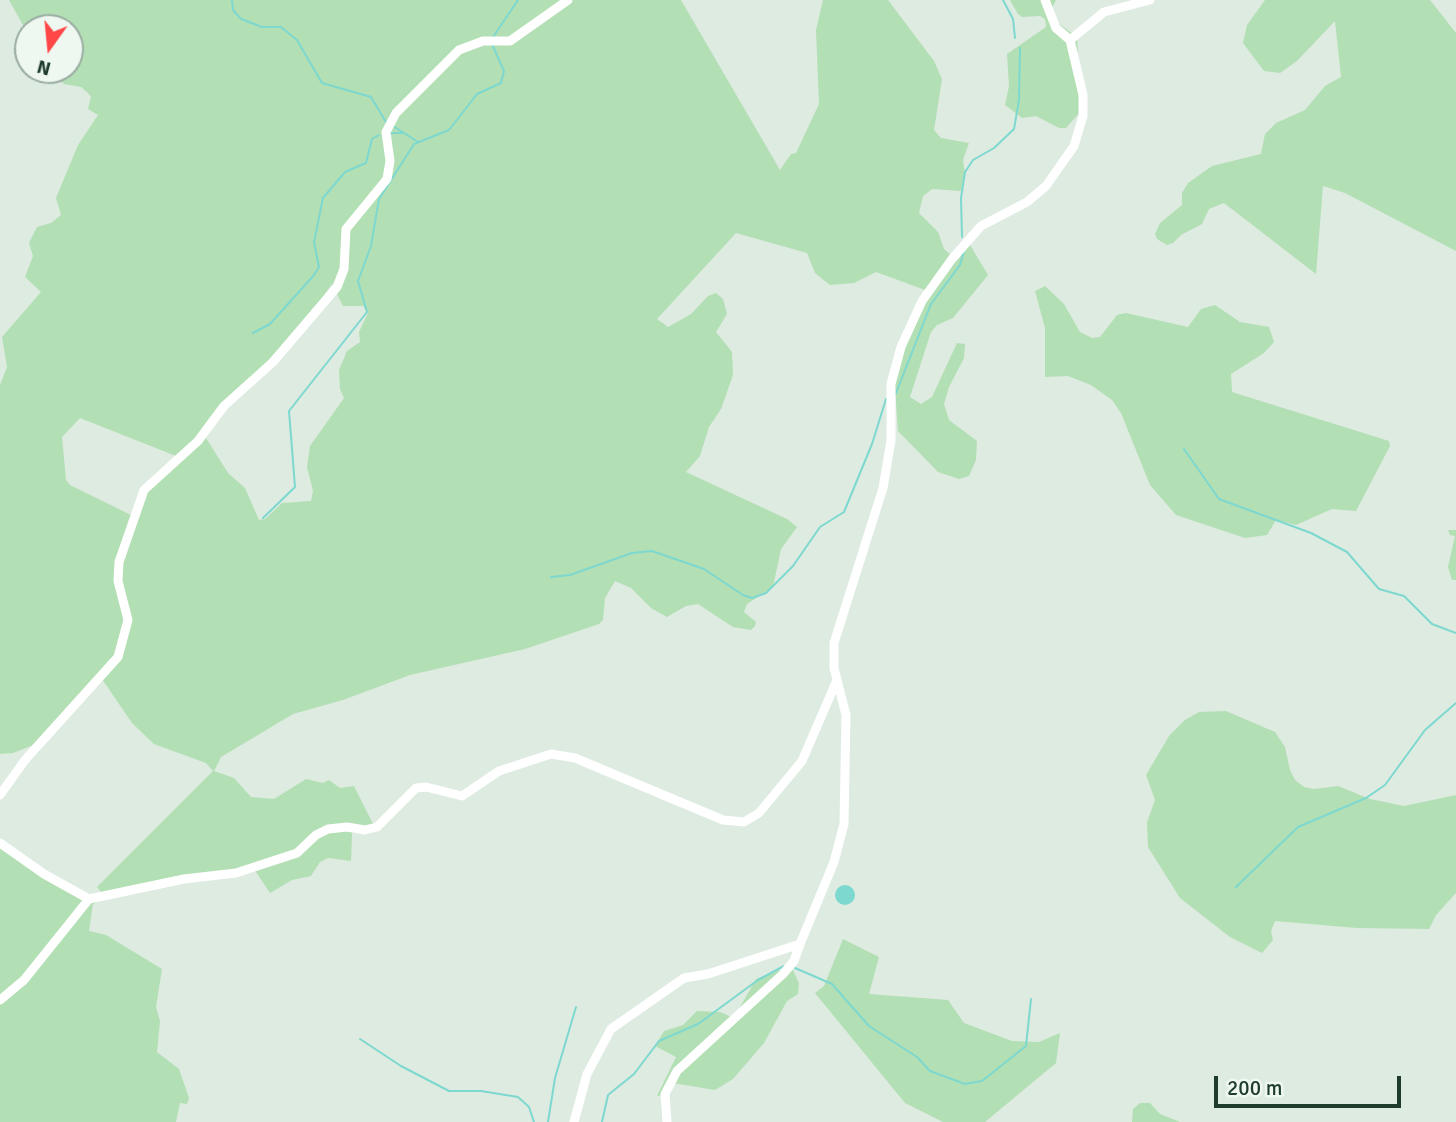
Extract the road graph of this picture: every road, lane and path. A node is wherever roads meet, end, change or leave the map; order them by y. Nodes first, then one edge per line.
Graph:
1 (568, 0) edge
2 (1045, 0) edge
3 (1150, 0) edge
4 (1070, 40) junction
5 (838, 680) junction
6 (0, 795) edge
7 (0, 843) edge
8 (89, 898) junction
9 (800, 944) junction
10 (0, 1000) edge
11 (575, 1122) edge
12 (667, 1122) edge

1 - 6 street
2 - 4 street
3 - 4 street
4 - 5 street
5 - 8 street
5 - 9 street
7 - 8 street
8 - 10 street
9 - 11 street
9 - 12 street

